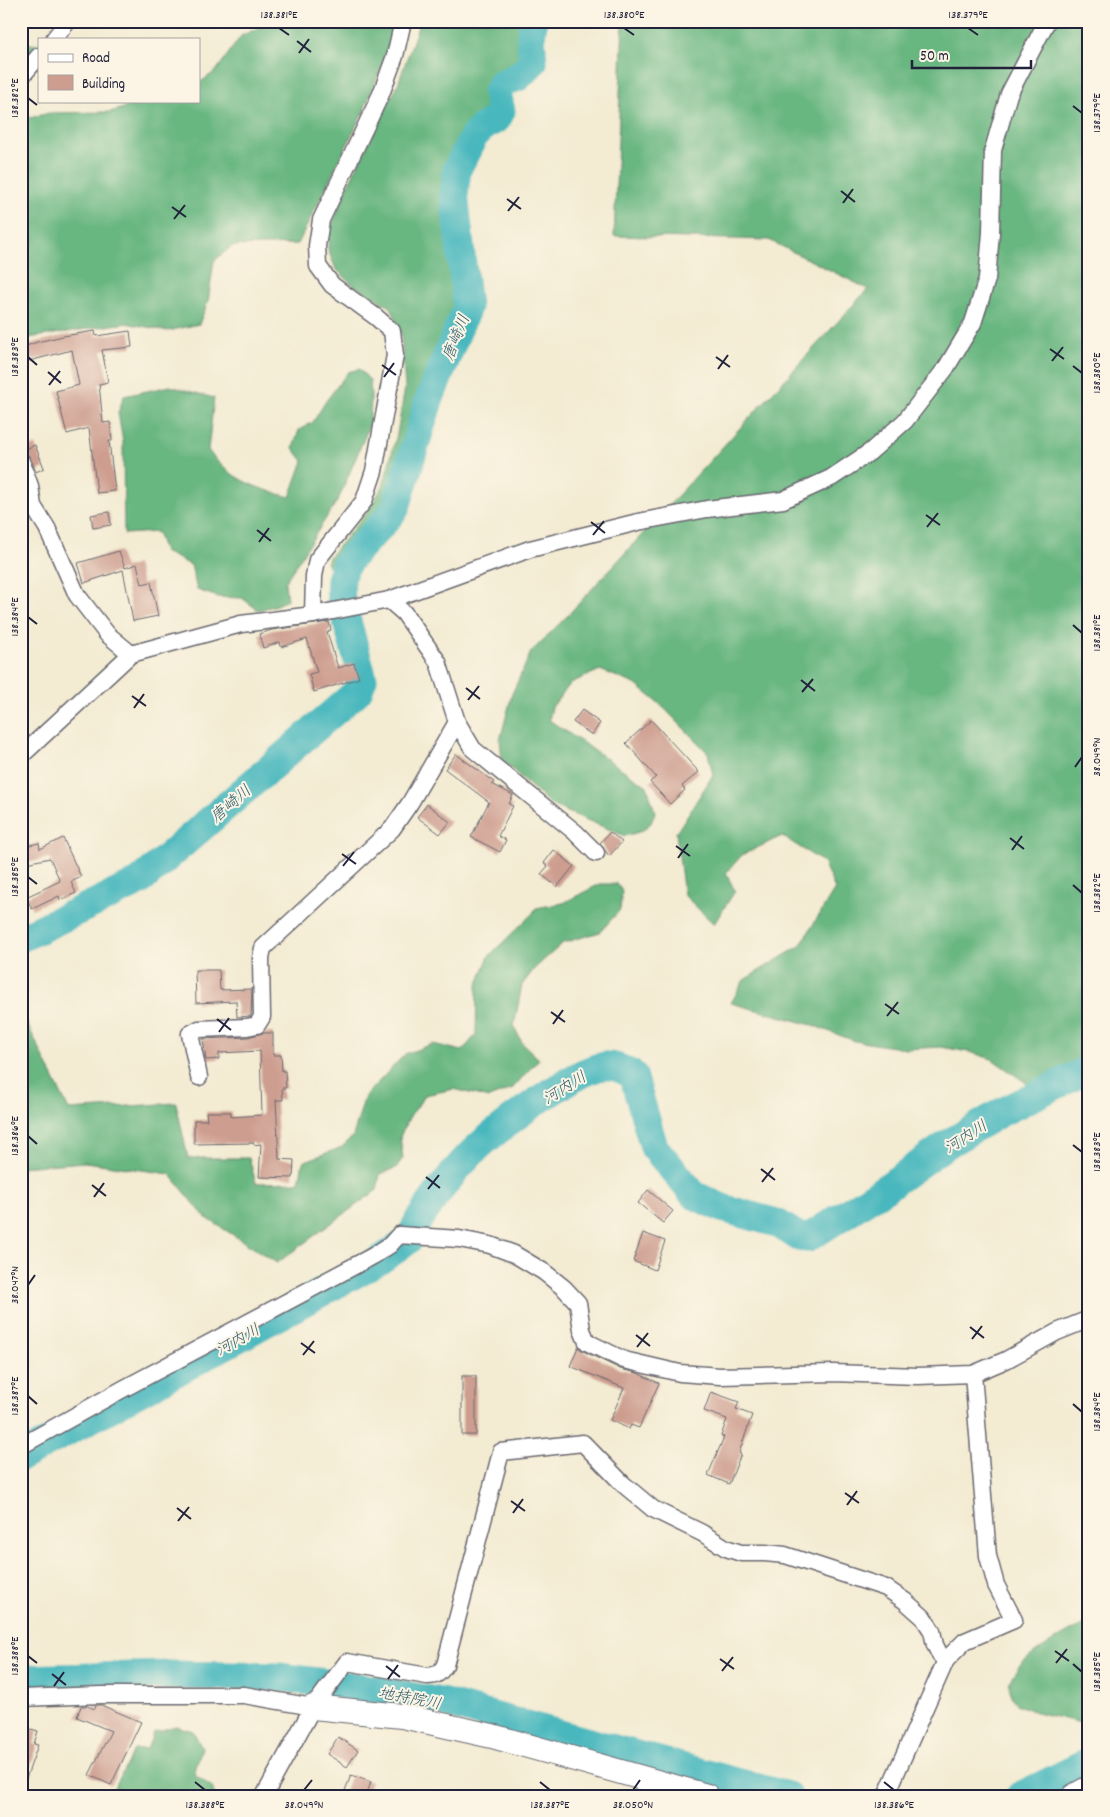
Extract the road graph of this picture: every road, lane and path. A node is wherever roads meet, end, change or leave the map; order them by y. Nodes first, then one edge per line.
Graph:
1 (68, 21) edge
2 (403, 21) edge
3 (1047, 21) edge
4 (55, 38) edge
5 (38, 57) edge
6 (21, 77) edge
7 (21, 461) edge
8 (27, 506) edge
9 (389, 600) junction
10 (313, 614) junction
11 (131, 654) junction
12 (457, 722) junction
13 (21, 756) edge
14 (596, 853) dead end
15 (199, 1077) dead end
16 (1089, 1319) edge
17 (973, 1374) junction
18 (21, 1446) edge
19 (946, 1660) junction
20 (21, 1698) edge
21 (313, 1707) junction
22 (1089, 1788) edge
23 (264, 1796) edge
24 (707, 1796) edge
25 (886, 1796) edge
26 (1074, 1796) edge

1 - 4 street
2 - 10 street
3 - 9 street
5 - 6 street
7 - 8 street
8 - 11 street
9 - 10 street
9 - 12 street
10 - 11 street
11 - 13 street
12 - 14 street
12 - 15 street
16 - 17 street
17 - 18 street
17 - 19 street
19 - 21 street
19 - 25 street
20 - 21 street
21 - 23 street
21 - 24 street
22 - 26 street

